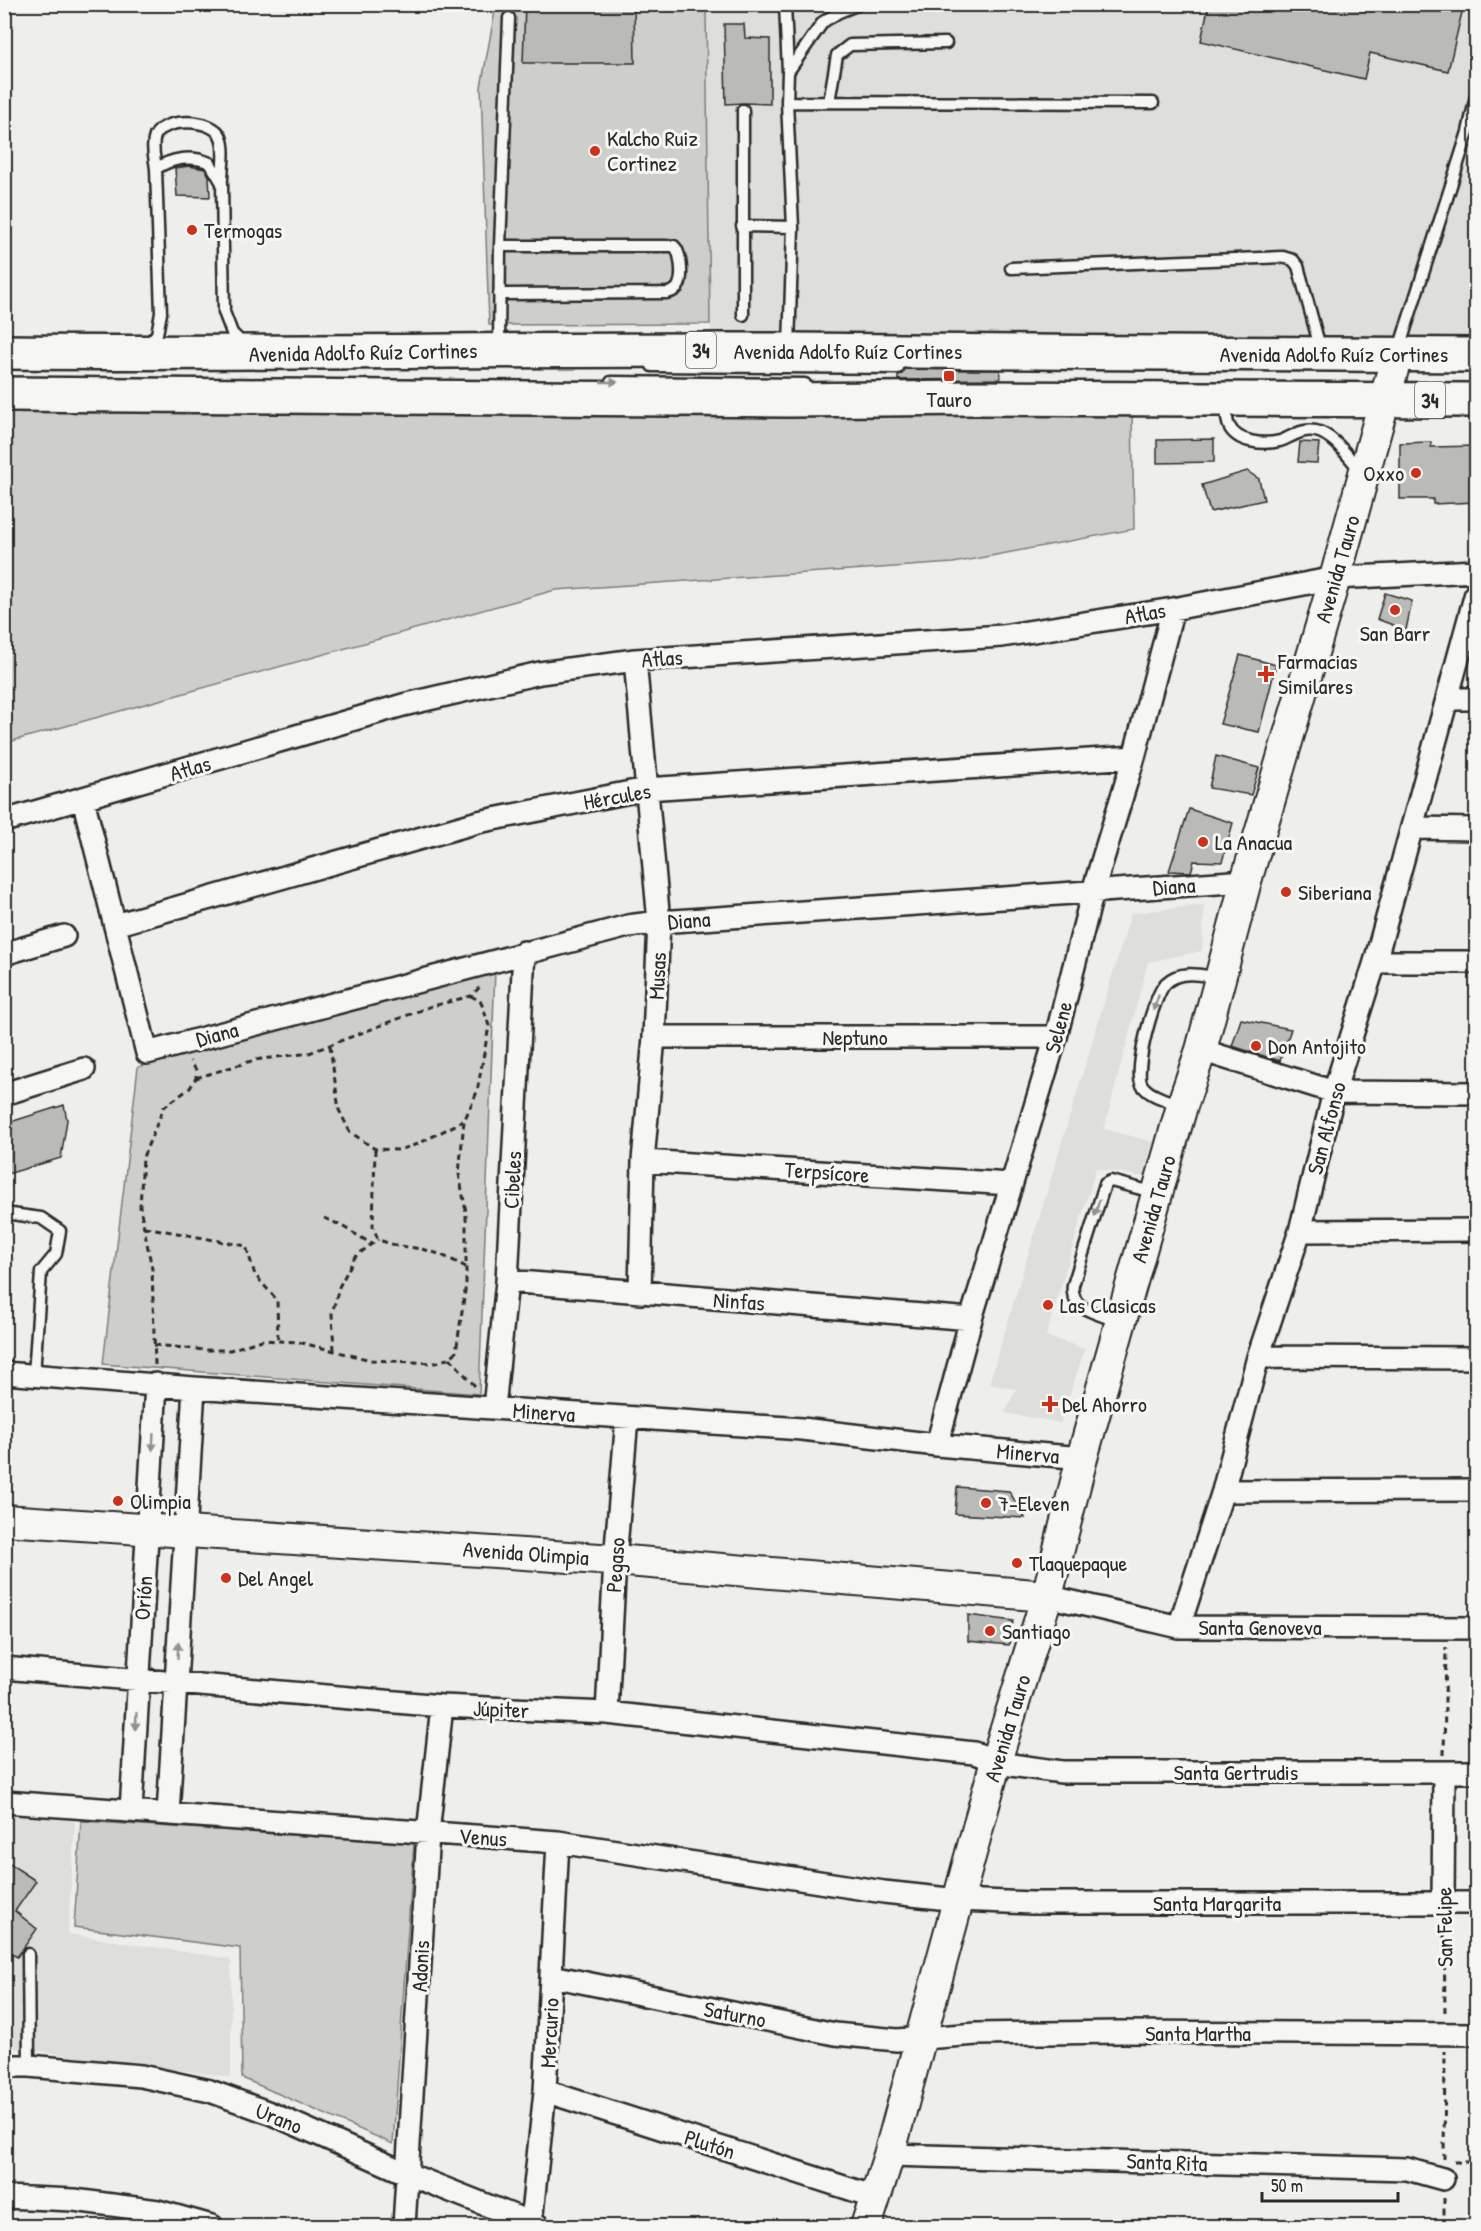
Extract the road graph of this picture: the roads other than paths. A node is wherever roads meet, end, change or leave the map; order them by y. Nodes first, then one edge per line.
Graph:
1 (784, 4) edge
2 (859, 4) edge
3 (509, 18) dead end
4 (946, 43) dead end
5 (788, 72) junction
6 (1476, 96) edge
7 (787, 102) junction
8 (829, 102) junction
9 (1153, 103) dead end
10 (743, 110) dead end
11 (1472, 133) edge
12 (156, 169) junction
13 (222, 183) junction
14 (742, 226) junction
15 (793, 227) junction
16 (500, 246) junction
17 (1011, 268) dead end
18 (499, 294) junction
19 (743, 315) dead end
20 (500, 350) junction
21 (262, 353) junction
22 (1322, 354) junction
23 (1476, 355) edge
24 (16, 358) edge
25 (789, 358) junction
26 (120, 359) junction
27 (4, 363) edge
28 (40, 364) dead end
29 (646, 366) dead end
30 (898, 368) dead end
31 (1390, 376) junction
32 (598, 382) dead end
33 (821, 384) dead end
34 (788, 392) junction
35 (4, 394) edge
36 (1226, 399) junction
37 (1476, 400) edge
38 (1310, 415) junction
39 (1363, 473) junction
40 (1476, 571) edge
41 (1335, 578) junction
42 (1476, 593) edge
43 (1173, 609) junction
44 (635, 660) junction
45 (1449, 699) junction
46 (1476, 699) edge
47 (1134, 758) junction
48 (646, 789) junction
49 (83, 799) junction
50 (4, 821) edge
51 (1414, 828) junction
52 (1476, 829) edge
53 (1246, 881) junction
54 (1094, 891) junction
55 (659, 922) junction
56 (115, 925) junction
57 (64, 936) dead end
58 (524, 952) junction
59 (4, 954) edge
60 (1376, 962) junction
61 (1476, 962) edge
62 (1220, 978) junction
63 (654, 1037) junction
64 (1056, 1037) junction
65 (1201, 1050) junction
66 (84, 1069) dead end
67 (1334, 1092) junction
68 (4, 1094) edge
69 (1476, 1094) edge
70 (1182, 1106) junction
71 (643, 1161) junction
72 (1011, 1184) junction
73 (1157, 1193) junction
74 (4, 1213) edge
75 (1476, 1230) edge
76 (1300, 1231) junction
77 (507, 1281) junction
78 (640, 1293) junction
79 (971, 1319) junction
80 (1121, 1323) junction
81 (1257, 1357) junction
82 (1476, 1358) edge
83 (4, 1373) edge
84 (34, 1375) junction
85 (156, 1384) junction
86 (194, 1388) junction
87 (494, 1408) junction
88 (627, 1418) junction
89 (937, 1445) junction
90 (1082, 1458) junction
91 (1476, 1490) edge
92 (1223, 1491) junction
93 (4, 1520) edge
94 (148, 1530) junction
95 (185, 1533) junction
96 (615, 1560) junction
97 (1047, 1596) junction
98 (1179, 1627) junction
99 (1476, 1628) edge
100 (4, 1668) edge
101 (138, 1678) junction
102 (176, 1683) junction
103 (442, 1706) junction
104 (607, 1713) junction
105 (996, 1761) junction
106 (1444, 1772) junction
107 (1476, 1772) edge
108 (4, 1802) edge
109 (131, 1811) junction
110 (168, 1814) junction
111 (428, 1833) junction
112 (558, 1842) junction
113 (958, 1900) junction
114 (1443, 1903) junction
115 (1476, 1903) edge
116 (28, 1954) dead end
117 (552, 1976) junction
118 (1476, 2034) edge
119 (919, 2038) junction
120 (4, 2066) edge
121 (29, 2066) junction
122 (545, 2091) junction
123 (889, 2155) junction
124 (1443, 2170) road end
125 (408, 2174) junction
126 (4, 2197) edge
127 (875, 2197) junction
128 (535, 2225) edge
129 (212, 2226) edge
130 (404, 2226) edge
131 (866, 2226) edge

1 - 5 lane
2 - 5 lane
3 - 16 lane
4 - 8 lane
5 - 7 lane
6 - 11 lane
7 - 8 lane
7 - 15 lane
8 - 9 lane
10 - 14 lane
11 - 31 lane
12 - 13 lane
12 - 13 lane
12 - 26 lane
13 - 21 lane
14 - 15 lane
14 - 19 lane
15 - 25 lane
16 - 18 lane
16 - 18 lane
17 - 22 lane
18 - 20 lane
20 - 21 main road, Avenida Adolfo Ruíz Cortines / 34
20 - 25 main road, Avenida Adolfo Ruíz Cortines / 34
21 - 26 main road, Avenida Adolfo Ruíz Cortines / 34
22 - 25 main road, Avenida Adolfo Ruíz Cortines / 34
22 - 31 main road, Avenida Adolfo Ruíz Cortines / 34
23 - 31 main road, Avenida Adolfo Ruíz Cortines / 34
24 - 26 main road, Avenida Adolfo Ruíz Cortines / 34
24 - 27 lane
25 - 29 lane
25 - 30 lane
25 - 34 lane
26 - 28 lane
31 - 37 main road, Avenida Adolfo Ruíz Cortines / 34
31 - 38 main road, Avenida Adolfo Ruíz Cortines / 34
31 - 39 street, Avenida Tauro
32 -> 34 lane
33 - 34 lane
34 - 35 main road, Avenida Adolfo Ruíz Cortines / 34
34 - 36 main road, Avenida Adolfo Ruíz Cortines / 34
36 - 38 main road, Avenida Adolfo Ruíz Cortines / 34
36 - 38 lane
38 - 39 lane
39 - 41 street, Avenida Tauro
40 - 41 street, Atlas
41 - 43 street, Atlas
41 - 53 street, Avenida Tauro
42 - 45 street, San Alfonso
43 - 44 street, Atlas
43 - 47 street, Selene
44 - 48 street, Musas
44 - 49 street, Atlas
45 - 46 street
45 - 51 street, San Alfonso
47 - 48 street, Hércules
47 - 54 street, Selene
48 - 55 street, Musas
48 - 56 street, Hércules
49 - 50 street, Atlas
49 - 56 street
51 - 52 street
51 - 60 street, San Alfonso
53 - 54 street, Diana
53 - 62 street, Avenida Tauro
54 - 55 street, Diana
54 - 64 street, Selene
55 - 58 street, Diana
55 - 63 street, Musas
56 - 58 street, Diana
57 - 59 street
58 - 77 street, Cibeles
60 - 61 street
60 - 67 street, San Alfonso
62 - 65 street, Avenida Tauro
62 -> 70 lane
63 - 64 street, Neptuno
63 - 71 street, Musas
64 - 72 street, Selene
65 - 67 street
65 - 70 street, Avenida Tauro
66 - 68 street
67 - 69 street
67 - 76 street, San Alfonso
70 - 73 street, Avenida Tauro
71 - 72 street, Terpsícore
71 - 78 street, Musas
72 - 79 street, Selene
73 - 80 street, Avenida Tauro
73 -> 80 lane
74 - 84 lane
75 - 76 street
76 - 81 street, San Alfonso
77 - 78 street, Ninfas
77 - 87 street, Cibeles
78 - 79 street, Ninfas
79 - 89 street, Selene
80 - 90 street, Avenida Tauro
81 - 82 street
81 - 92 street, San Alfonso
83 - 84 street, Minerva
84 - 85 street, Minerva
85 - 86 street, Minerva
85 -> 94 street, Orión
86 - 87 street, Minerva
86 - 95 street, Orión
87 - 88 street, Minerva
88 - 89 street, Minerva
88 - 96 street, Pegaso
89 - 90 street, Minerva
90 - 97 street, Avenida Tauro
91 - 92 street
92 - 98 street, San Alfonso
93 - 94 street, Avenida Olimpia
94 - 95 street, Avenida Olimpia
94 - 101 street, Orión
95 - 96 street, Avenida Olimpia
102 -> 95 street, Orión
96 - 97 street, Avenida Olimpia
96 - 104 street, Pegaso
97 - 98 street, Santa Genoveva
97 - 105 street, Avenida Tauro
98 - 99 street, Santa Genoveva
100 - 101 street, Júpiter
101 - 102 street, Júpiter
101 -> 109 street, Orión
102 - 103 street, Júpiter
102 - 110 street, Orión
103 - 104 street, Júpiter
103 - 111 street, Adonis
104 - 105 street, Júpiter
105 - 106 street, Santa Gertrudis
105 - 113 street, Avenida Tauro
106 - 107 street, Santa Gertrudis
106 - 114 street, San Felipe
108 - 109 street, Venus
109 - 110 street, Venus
110 - 111 street, Venus
111 - 112 street, Venus
111 - 125 street, Adonis
112 - 113 street, Venus
112 - 117 street, Mercurio
113 - 114 street, Santa Margarita
113 - 119 street, Avenida Tauro
114 - 115 street, Santa Margarita
116 - 121 lane
117 - 119 street, Saturno
117 - 122 street, Mercurio
118 - 119 street, Santa Martha
119 - 123 street, Avenida Tauro
120 - 121 street, Urano
121 - 125 street, Urano
122 - 127 street, Plutón
122 - 128 street, Mercurio
123 - 124 street, Santa Rita
123 - 127 street, Avenida Tauro
125 - 128 street, Urano
125 - 130 street, Adonis
126 - 129 street
127 - 131 street, Avenida Tauro

